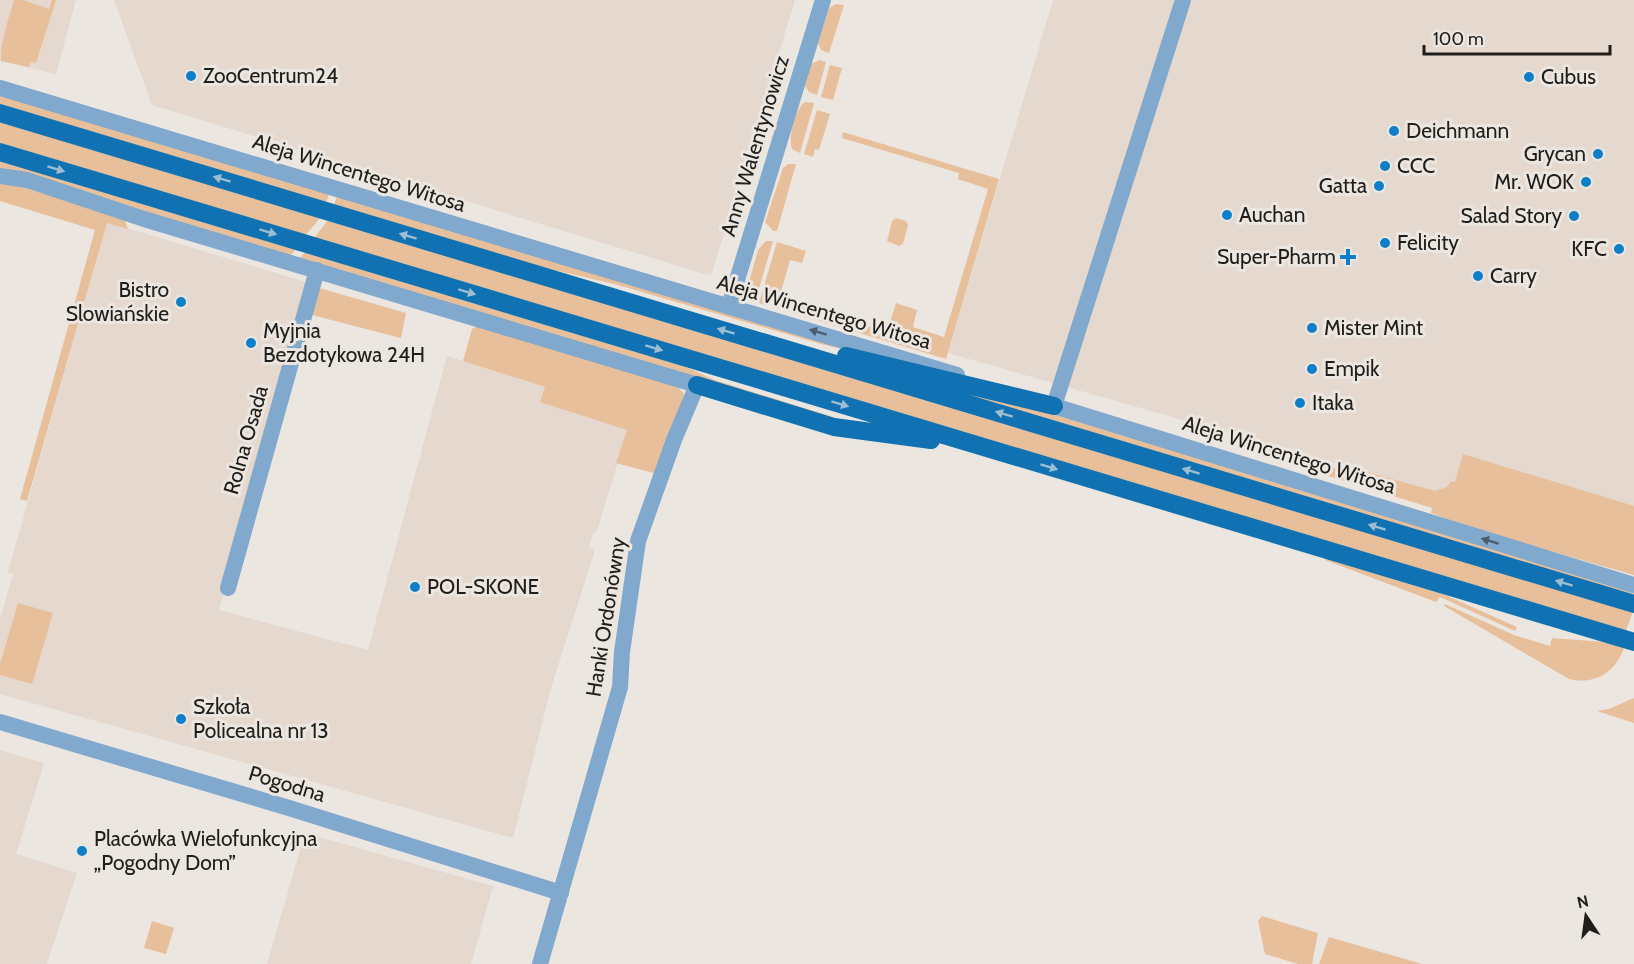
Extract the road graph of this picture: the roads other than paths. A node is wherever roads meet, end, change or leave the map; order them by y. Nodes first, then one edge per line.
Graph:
1 (823, 0) edge
2 (1184, 0) edge
3 (0, 88) edge
4 (0, 113) edge
5 (0, 152) edge
6 (0, 176) edge
7 (317, 270) junction
8 (729, 306) junction
9 (782, 348) junction
10 (697, 385) junction
11 (1054, 406) junction
12 (973, 444) junction
13 (1208, 516) junction
14 (1313, 559) dead end
15 (228, 588) dead end
16 (1629, 593) edge
17 (1634, 642) edge
18 (0, 722) edge
19 (561, 893) junction
20 (540, 964) edge

1 - 8 street, Anny Walentynowicz
2 - 11 street
3 - 8 street, Aleja Wincentego Witosa
9 -> 4 main road, Aleja Wincentego Witosa
5 -> 12 main road
6 - 7 street
7 - 10 street
7 - 15 street, Rolna Osada
11 -> 8 street, Aleja Wincentego Witosa
9 - 11 main road
16 -> 9 main road, Aleja Wincentego Witosa
10 - 12 main road
10 - 19 street, Hanki Ordonówny
16 -> 11 street, Aleja Wincentego Witosa
12 -> 13 main road
13 - 14 main road
13 - 17 main road
18 - 19 street, Pogodna
19 - 20 street, Hanki Ordonówny

